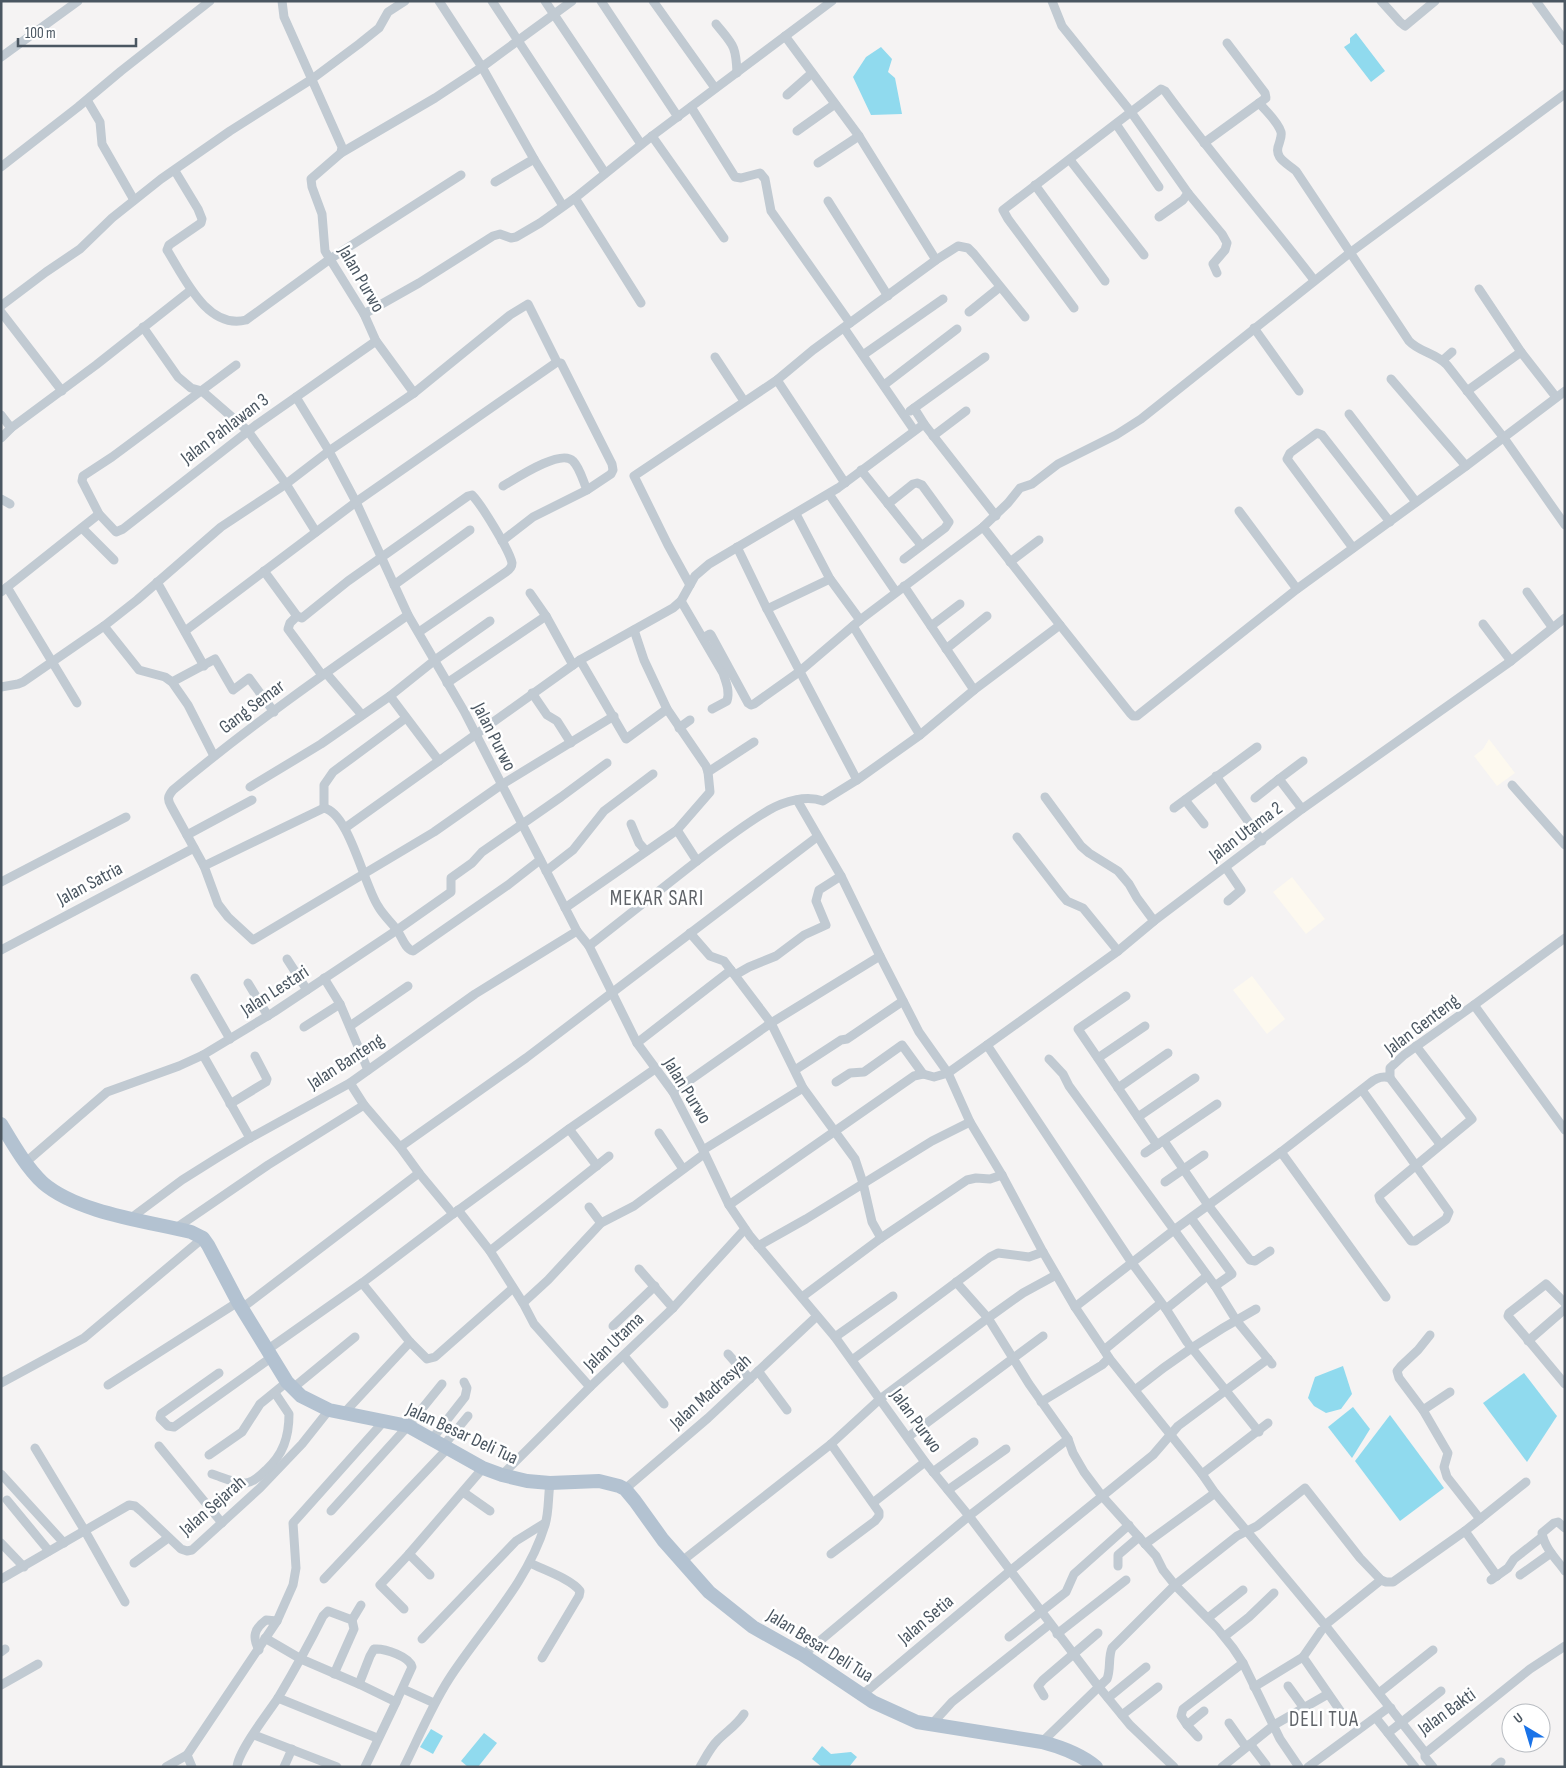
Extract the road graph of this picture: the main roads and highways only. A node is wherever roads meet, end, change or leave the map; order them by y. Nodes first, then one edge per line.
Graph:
1 (1, 1124) edge
2 (1096, 1767) edge

1 - 2 main road, Jalan Besar Deli Tua

